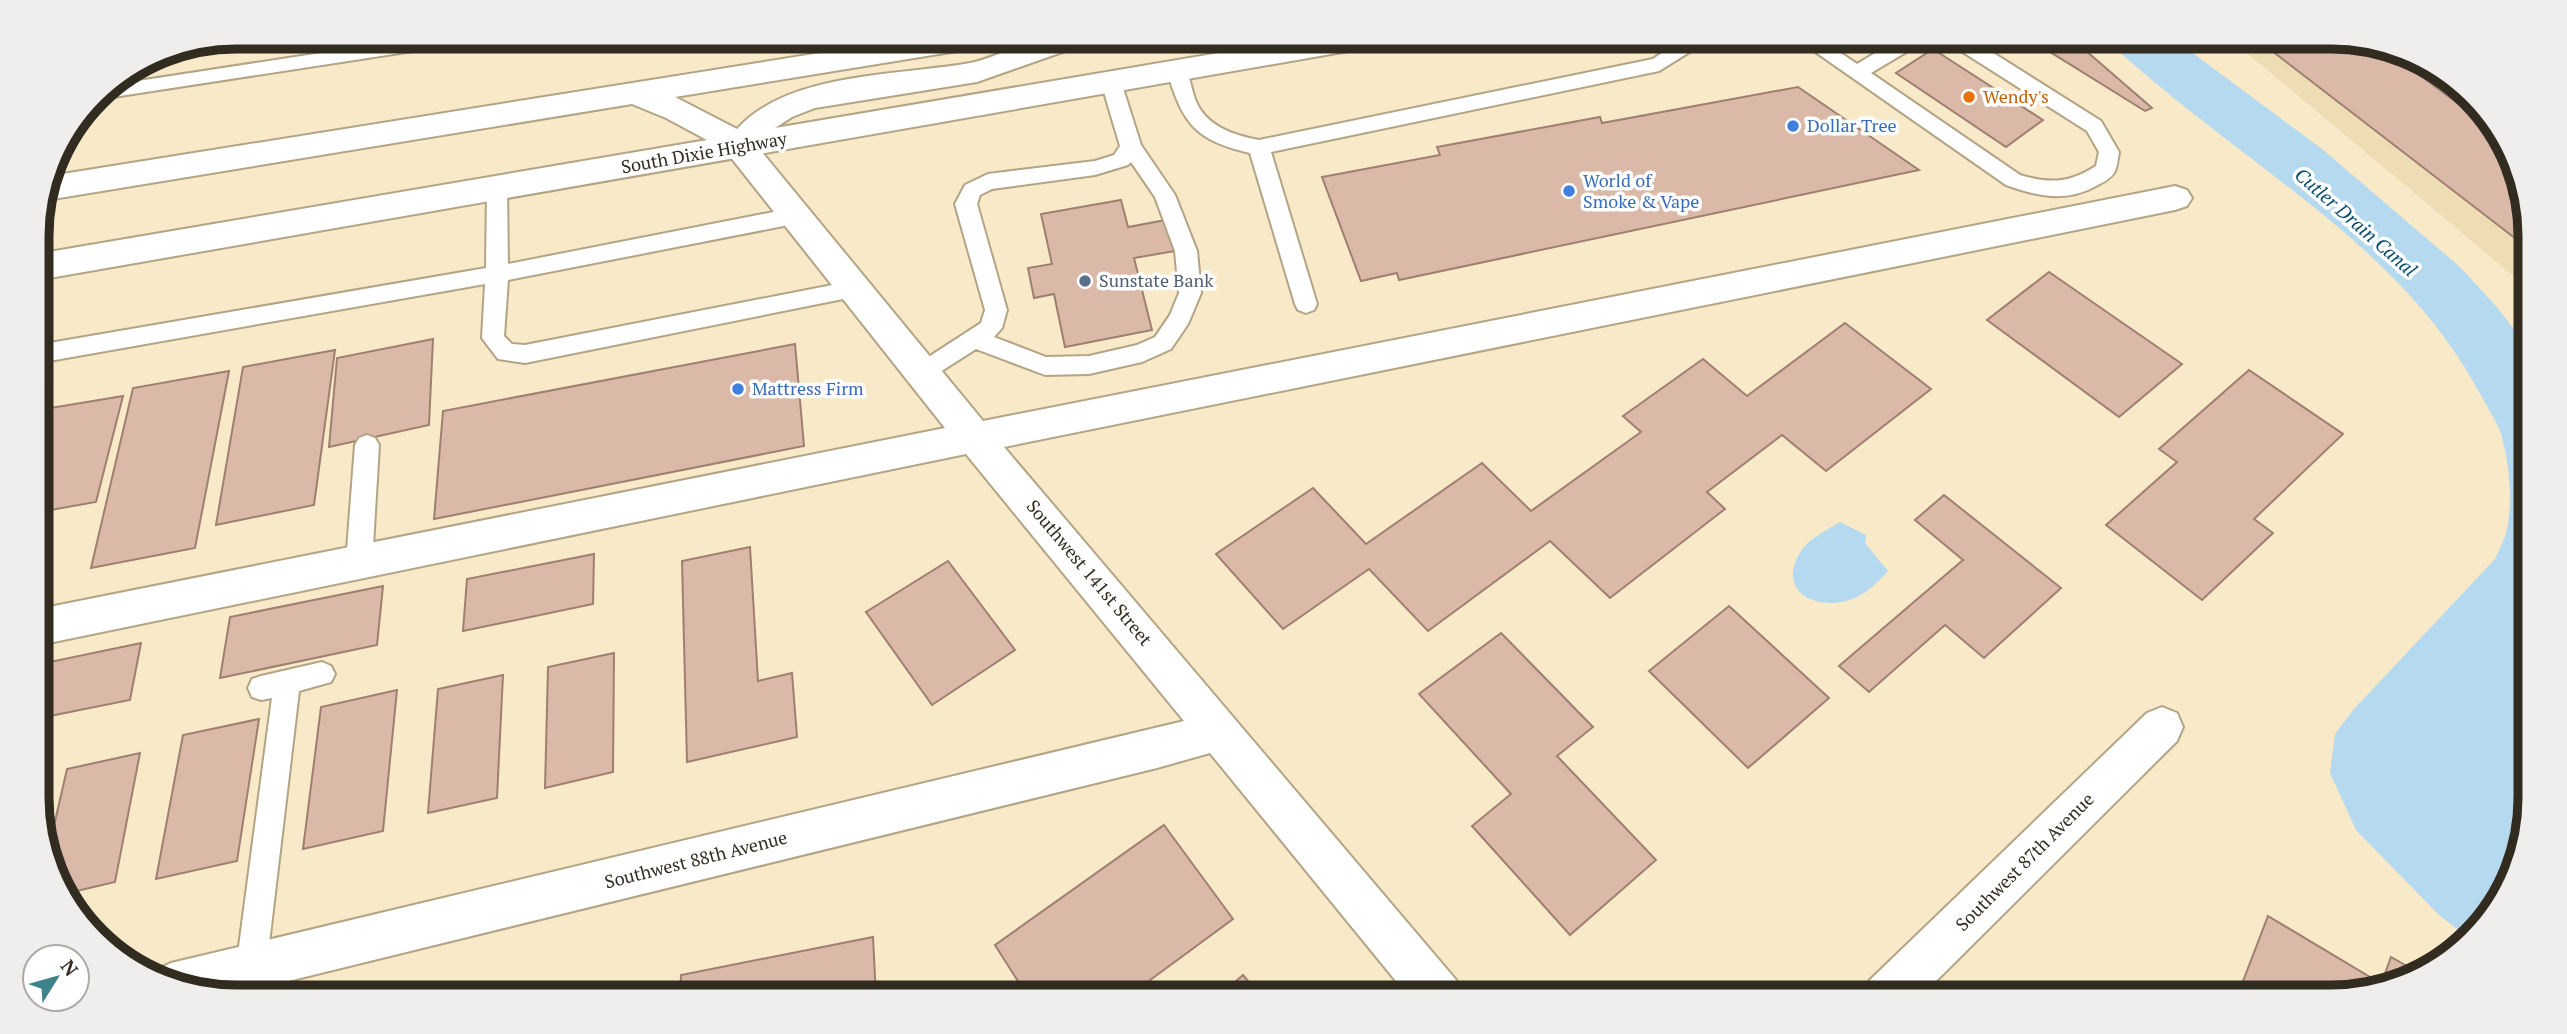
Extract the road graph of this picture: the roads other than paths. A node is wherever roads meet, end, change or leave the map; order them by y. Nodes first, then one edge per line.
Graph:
1 (388, 49) edge
2 (907, 49) edge
3 (1041, 49) edge
4 (1303, 49) edge
5 (1677, 49) edge
6 (1823, 49) edge
7 (1896, 49) edge
8 (1973, 49) edge
9 (1177, 71) junction
10 (1858, 72) junction
11 (1111, 82) junction
12 (118, 91) edge
13 (634, 93) junction
14 (740, 147) junction
15 (1131, 147) junction
16 (1259, 147) junction
17 (56, 186) edge
18 (497, 188) junction
19 (2175, 198) dead end
20 (2052, 207) junction
21 (794, 216) junction
22 (49, 265) edge
23 (497, 274) junction
24 (853, 289) junction
25 (1306, 304) dead end
26 (976, 340) junction
27 (49, 352) edge
28 (921, 373) junction
29 (975, 438) junction
30 (367, 445) dead end
31 (359, 563) junction
32 (49, 624) edge
33 (322, 674) dead end
34 (2162, 727) dead end
35 (1220, 730) junction
36 (251, 969) junction
37 (197, 980) edge
38 (1429, 985) edge
39 (1899, 985) edge

1 - 12 lane
2 - 13 main road
3 - 14 main road
4 - 9 main road, South Dixie Highway
5 - 16 lane
6 - 10 lane
7 - 10 lane
8 - 20 lane
9 - 11 main road, South Dixie Highway
9 - 16 lane
10 - 20 lane
11 - 14 main road, South Dixie Highway
11 - 15 lane
13 - 14 main road, Southwest 141st Street
13 - 17 main road
14 - 18 main road, South Dixie Highway
14 - 21 main road, Southwest 141st Street
15 - 26 lane
15 - 26 lane
16 - 25 lane
18 - 22 main road, South Dixie Highway
18 - 23 lane
19 - 20 main road
20 - 29 main road
21 - 23 lane
21 - 24 main road, Southwest 141st Street
23 - 24 lane
23 - 27 lane
24 - 28 main road, Southwest 141st Street
26 - 28 lane
28 - 29 main road, Southwest 141st Street
29 - 31 main road
29 - 35 main road, Southwest 141st Street
30 - 31 lane
31 - 32 main road
33 - 36 lane
34 - 39 main road, Southwest 87th Avenue
35 - 36 main road, Southwest 88th Avenue
35 - 38 main road, Southwest 141st Street
36 - 37 main road, Southwest 88th Avenue

